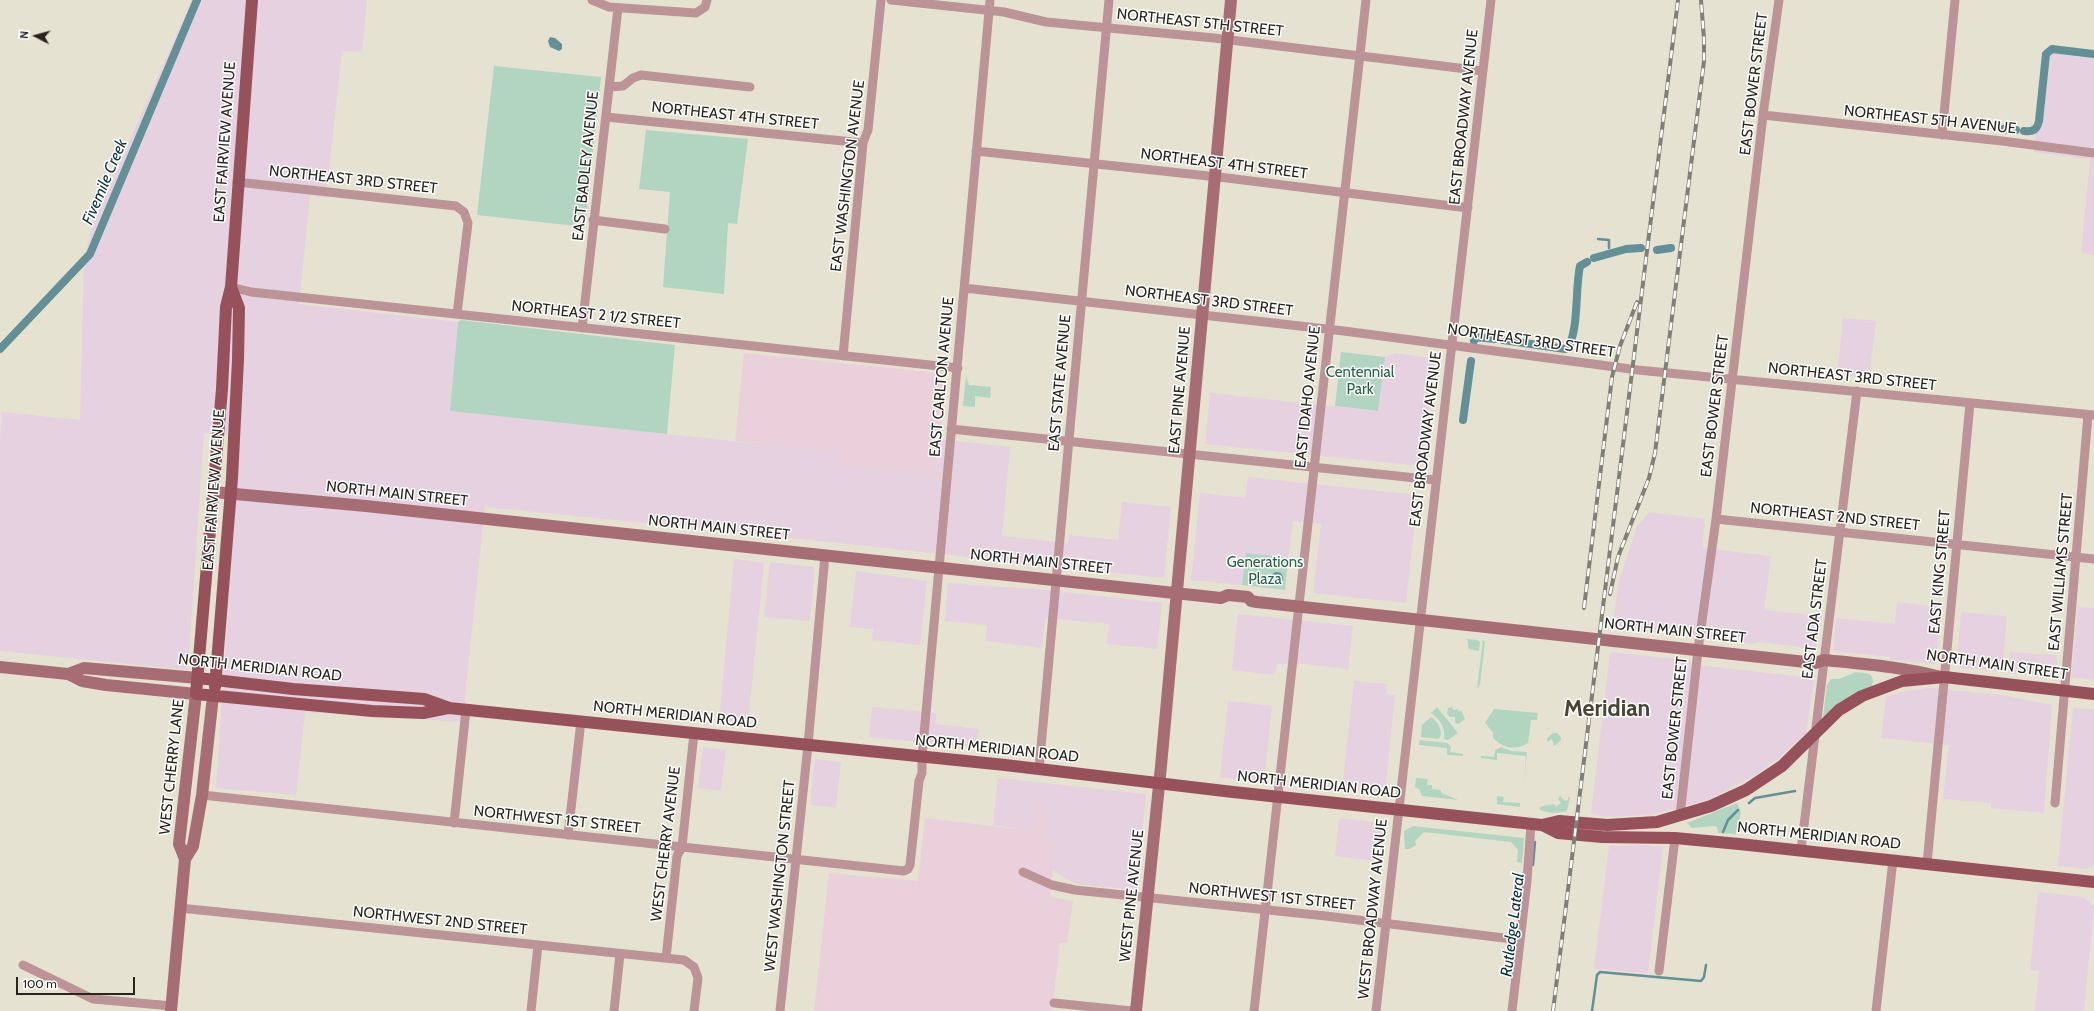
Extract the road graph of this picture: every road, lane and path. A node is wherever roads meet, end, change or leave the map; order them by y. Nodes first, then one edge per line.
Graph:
1 (252, 0) edge
2 (592, 0) edge
3 (707, 0) edge
4 (881, 0) edge
5 (891, 0) edge
6 (990, 0) edge
7 (1109, 0) edge
8 (1231, 0) edge
9 (1366, 0) edge
10 (1491, 0) edge
11 (1779, 0) edge
12 (1955, 0) edge
13 (618, 8) junction
14 (989, 11) junction
15 (1106, 26) junction
16 (1227, 40) junction
17 (1360, 56) junction
18 (1483, 71) junction
19 (609, 87) junction
20 (750, 87) dead end
21 (1763, 115) junction
22 (606, 117) junction
23 (1942, 135) junction
24 (863, 143) junction
25 (976, 151) junction
26 (2094, 153) edge
27 (1094, 164) junction
28 (1215, 177) junction
29 (237, 182) junction
30 (1345, 193) junction
31 (1468, 208) junction
32 (593, 220) junction
33 (665, 229) dead end
34 (231, 287) junction
35 (964, 288) junction
36 (1081, 301) junction
37 (457, 314) junction
38 (1203, 314) junction
39 (582, 328) junction
40 (1330, 329) junction
41 (1452, 344) junction
42 (843, 356) junction
43 (958, 368) junction
44 (1733, 379) junction
45 (1857, 391) junction
46 (1970, 403) junction
47 (2091, 415) edge
48 (951, 429) junction
49 (1068, 441) junction
50 (1190, 454) junction
51 (1315, 468) junction
52 (1435, 480) junction
53 (213, 492) junction
54 (230, 493) junction
55 (1716, 519) junction
56 (1840, 532) junction
57 (1957, 544) junction
58 (825, 555) junction
59 (2076, 557) junction
60 (2094, 558) edge
61 (938, 567) junction
62 (1056, 580) junction
63 (1177, 593) junction
64 (1300, 606) junction
65 (1420, 619) junction
66 (1698, 650) junction
67 (1824, 660) junction
68 (0, 667) edge
69 (68, 674) junction
70 (1944, 677) junction
71 (198, 678) junction
72 (216, 680) junction
73 (2064, 691) junction
74 (196, 694) junction
75 (2094, 694) edge
76 (213, 696) junction
77 (449, 708) junction
78 (466, 710) junction
79 (581, 721) junction
80 (694, 733) junction
81 (1816, 733) junction
82 (808, 745) junction
83 (922, 757) junction
84 (1039, 769) junction
85 (1160, 784) junction
86 (202, 796) junction
87 (1278, 797) junction
88 (2055, 803) dead end
89 (1398, 810) junction
90 (1680, 816) junction
91 (454, 823) junction
92 (1536, 825) junction
93 (568, 835) junction
94 (1675, 838) junction
95 (682, 847) junction
96 (1801, 850) junction
97 (185, 859) junction
98 (796, 860) junction
99 (1893, 860) junction
100 (1927, 864) junction
101 (908, 869) joint
102 (1023, 872) dead end
103 (2094, 882) edge
104 (1148, 897) junction
105 (180, 908) junction
106 (1267, 910) junction
107 (1386, 924) junction
108 (1520, 940) junction
109 (538, 945) junction
110 (620, 954) junction
111 (666, 958) junction
112 (23, 965) dead end
113 (1658, 971) dead end
114 (1054, 1003) dead end
115 (172, 1008) edge
116 (531, 1011) edge
117 (614, 1011) edge
118 (694, 1011) edge
119 (780, 1011) edge
120 (1132, 1011) edge
121 (1136, 1011) edge
122 (1254, 1011) edge
123 (1376, 1011) edge
124 (1512, 1011) edge
125 (1876, 1011) edge

1 - 29 main road, EAST FAIRVIEW AVENUE
2 - 13 street
3 - 13 street
4 - 24 street, EAST WASHINGTON AVENUE
5 - 14 street, NORTHEAST 5TH STREET
6 - 14 street, EAST CARLTON AVENUE
7 - 15 street, EAST STATE AVENUE
8 - 16 street, EAST PINE AVENUE
9 - 17 street, EAST IDAHO AVENUE
10 - 18 street, EAST BROADWAY AVENUE
11 - 21 street, EAST BOWER STREET
12 - 23 street
13 - 19 street, EAST BADLEY AVENUE
14 - 15 street, NORTHEAST 5TH STREET
14 - 25 street, EAST CARLTON AVENUE
15 - 16 street, NORTHEAST 5TH STREET
15 - 27 street, EAST STATE AVENUE
16 - 17 street, NORTHEAST 5TH STREET
16 - 28 street, EAST PINE AVENUE
17 - 18 street, NORTHEAST 5TH STREET
17 - 30 street, EAST IDAHO AVENUE
18 - 31 street, EAST BROADWAY AVENUE
19 - 20 street
19 - 22 street, EAST BADLEY AVENUE
21 - 23 street, NORTHEAST 5TH AVENUE
21 - 44 street, EAST BOWER STREET
22 - 24 street, NORTHEAST 4TH STREET
22 - 32 street, EAST BADLEY AVENUE
23 - 26 street, NORTHEAST 5TH AVENUE
24 - 42 street, EAST WASHINGTON AVENUE
25 - 27 street, NORTHEAST 4TH STREET
25 - 35 street, EAST CARLTON AVENUE
27 - 28 street, NORTHEAST 4TH STREET
27 - 36 street, EAST STATE AVENUE
28 - 30 street, NORTHEAST 4TH STREET
28 - 38 street, EAST PINE AVENUE
29 - 34 main road, EAST FAIRVIEW AVENUE
29 - 37 street, NORTHEAST 3RD STREET
30 - 31 street, NORTHEAST 4TH STREET
30 - 40 street, EAST IDAHO AVENUE
31 - 41 street, EAST BROADWAY AVENUE
32 - 33 street
32 - 39 street, EAST BADLEY AVENUE
34 - 37 street, NORTHEAST 2 1/2 STREET
34 - 53 main road, EAST FAIRVIEW AVENUE
34 - 54 main road, EAST FAIRVIEW AVENUE
35 - 36 street, NORTHEAST 3RD STREET
35 - 43 street, EAST CARLTON AVENUE
36 - 38 street, NORTHEAST 3RD STREET
36 - 49 street, EAST STATE AVENUE
37 - 39 street, NORTHEAST 2 1/2 STREET
38 - 40 street, NORTHEAST 3RD STREET
38 - 50 street, EAST PINE AVENUE
39 - 42 street, NORTHEAST 2 1/2 STREET
40 - 41 street, NORTHEAST 3RD STREET
40 - 51 street, EAST IDAHO AVENUE
41 - 44 street, NORTHEAST 3RD STREET
41 - 52 street, EAST BROADWAY AVENUE
42 - 43 street, NORTHEAST 2 1/2 STREET
43 - 48 street, EAST CARLTON AVENUE
44 - 45 street, NORTHEAST 3RD STREET
44 - 55 street, EAST BOWER STREET
45 - 46 street, NORTHEAST 3RD STREET
45 - 56 street, EAST ADA STREET
46 - 47 street, NORTHEAST 3RD STREET
46 - 57 street, EAST KING STREET
47 - 59 street, EAST WILLIAMS STREET
48 - 49 street
48 - 61 street, EAST CARLTON AVENUE
49 - 50 street
49 - 62 street, EAST STATE AVENUE
50 - 51 street
50 - 63 street, EAST PINE AVENUE
51 - 52 street
51 - 64 street, EAST IDAHO AVENUE
52 - 65 street, EAST BROADWAY AVENUE
53 - 54 street, NORTH MAIN STREET
53 - 71 main road, EAST FAIRVIEW AVENUE
54 - 58 street, NORTH MAIN STREET
54 - 72 main road, EAST FAIRVIEW AVENUE
55 - 56 street, NORTHEAST 2ND STREET
55 - 66 street, EAST BOWER STREET
56 - 57 street, NORTHEAST 2ND STREET
56 - 67 street, EAST ADA STREET
57 - 59 street, NORTHEAST 2ND STREET
57 - 70 street, EAST KING STREET
58 - 61 street, NORTH MAIN STREET
58 - 82 street
59 - 60 street, NORTHEAST 2ND STREET
59 - 73 street, EAST WILLIAMS STREET
61 - 62 street, NORTH MAIN STREET
61 - 83 street, EAST CARLTON AVENUE
62 - 63 street, NORTH MAIN STREET
62 - 84 street, EAST STATE AVENUE
63 - 64 street, NORTH MAIN STREET
63 - 85 street, EAST PINE AVENUE
64 - 65 street, NORTH MAIN STREET
64 - 87 street, EAST IDAHO AVENUE
65 - 66 street, NORTH MAIN STREET
65 - 89 street, EAST BROADWAY AVENUE
66 - 67 street, NORTH MAIN STREET
66 - 90 street, EAST BOWER STREET
67 - 70 street, NORTH MAIN STREET
67 - 81 street, EAST ADA STREET
68 - 69 street, NORTH MERIDIAN ROAD
69 - 71 street, NORTH MERIDIAN ROAD
69 - 74 street, NORTH MERIDIAN ROAD
70 - 73 main road, NORTH MAIN STREET
70 - 81 main road, NORTH MERIDIAN ROAD
70 - 100 street, EAST KING STREET
71 - 72 main road, NORTH MERIDIAN ROAD
71 - 74 main road, WEST CHERRY LANE
72 - 76 main road, EAST FAIRVIEW AVENUE
72 - 77 main road, NORTH MERIDIAN ROAD
73 - 75 main road, NORTH MAIN STREET
73 - 88 street, EAST WILLIAMS STREET
74 - 76 main road, NORTH MERIDIAN ROAD
74 - 97 street, WEST CHERRY LANE
76 - 77 main road, NORTH MERIDIAN ROAD
76 - 86 street, WEST CHERRY LANE
77 - 78 main road, NORTH MERIDIAN ROAD
78 - 79 main road, NORTH MERIDIAN ROAD
78 - 91 street
79 - 80 main road, NORTH MERIDIAN ROAD
79 - 93 street
80 - 82 main road, NORTH MERIDIAN ROAD
80 - 95 street, WEST CHERRY AVENUE
81 - 90 main road, NORTH MERIDIAN ROAD
81 - 96 street, EAST ADA STREET
82 - 83 main road, NORTH MERIDIAN ROAD
82 - 98 street, WEST WASHINGTON STREET
83 - 84 main road, NORTH MERIDIAN ROAD
83 - 101 street, EAST CARLTON AVENUE
84 - 85 main road, NORTH MERIDIAN ROAD
85 - 87 main road, NORTH MERIDIAN ROAD
85 - 104 street, WEST PINE AVENUE
86 - 91 street, NORTHWEST 1ST STREET
86 - 97 street, WEST CHERRY LANE
87 - 89 main road, NORTH MERIDIAN ROAD
87 - 106 street, EAST IDAHO AVENUE
89 - 92 main road, NORTH MERIDIAN ROAD
89 - 107 street, WEST BROADWAY AVENUE
90 - 92 main road, NORTH MERIDIAN ROAD
91 - 93 street, NORTHWEST 1ST STREET
92 - 94 main road, NORTH MERIDIAN ROAD
92 - 108 street
93 - 95 street, NORTHWEST 1ST STREET
94 - 96 main road, NORTH MERIDIAN ROAD
94 - 113 street
95 - 98 street, NORTHWEST 1ST STREET
95 - 111 street, WEST CHERRY AVENUE
96 - 99 main road, NORTH MERIDIAN ROAD
97 - 105 street, WEST CHERRY LANE
98 - 101 street, NORTHWEST 1ST STREET
98 - 119 street, WEST WASHINGTON STREET
99 - 100 main road, NORTH MERIDIAN ROAD
99 - 125 street
100 - 103 main road, NORTH MERIDIAN ROAD
102 - 104 street, NORTHWEST 1ST STREET
104 - 106 street, NORTHWEST 1ST STREET
104 - 121 street, WEST PINE AVENUE
105 - 109 street, NORTHWEST 2ND STREET
105 - 115 street, WEST CHERRY LANE
106 - 107 street, NORTHWEST 1ST STREET
106 - 122 street, EAST IDAHO AVENUE
107 - 108 street, NORTHWEST 1ST STREET
107 - 123 street, WEST BROADWAY AVENUE
108 - 124 street
109 - 110 street, NORTHWEST 2ND STREET
109 - 116 street
110 - 111 street, NORTHWEST 2ND STREET
110 - 117 street
111 - 118 street, NORTHWEST 2ND STREET
112 - 115 street
114 - 120 street

